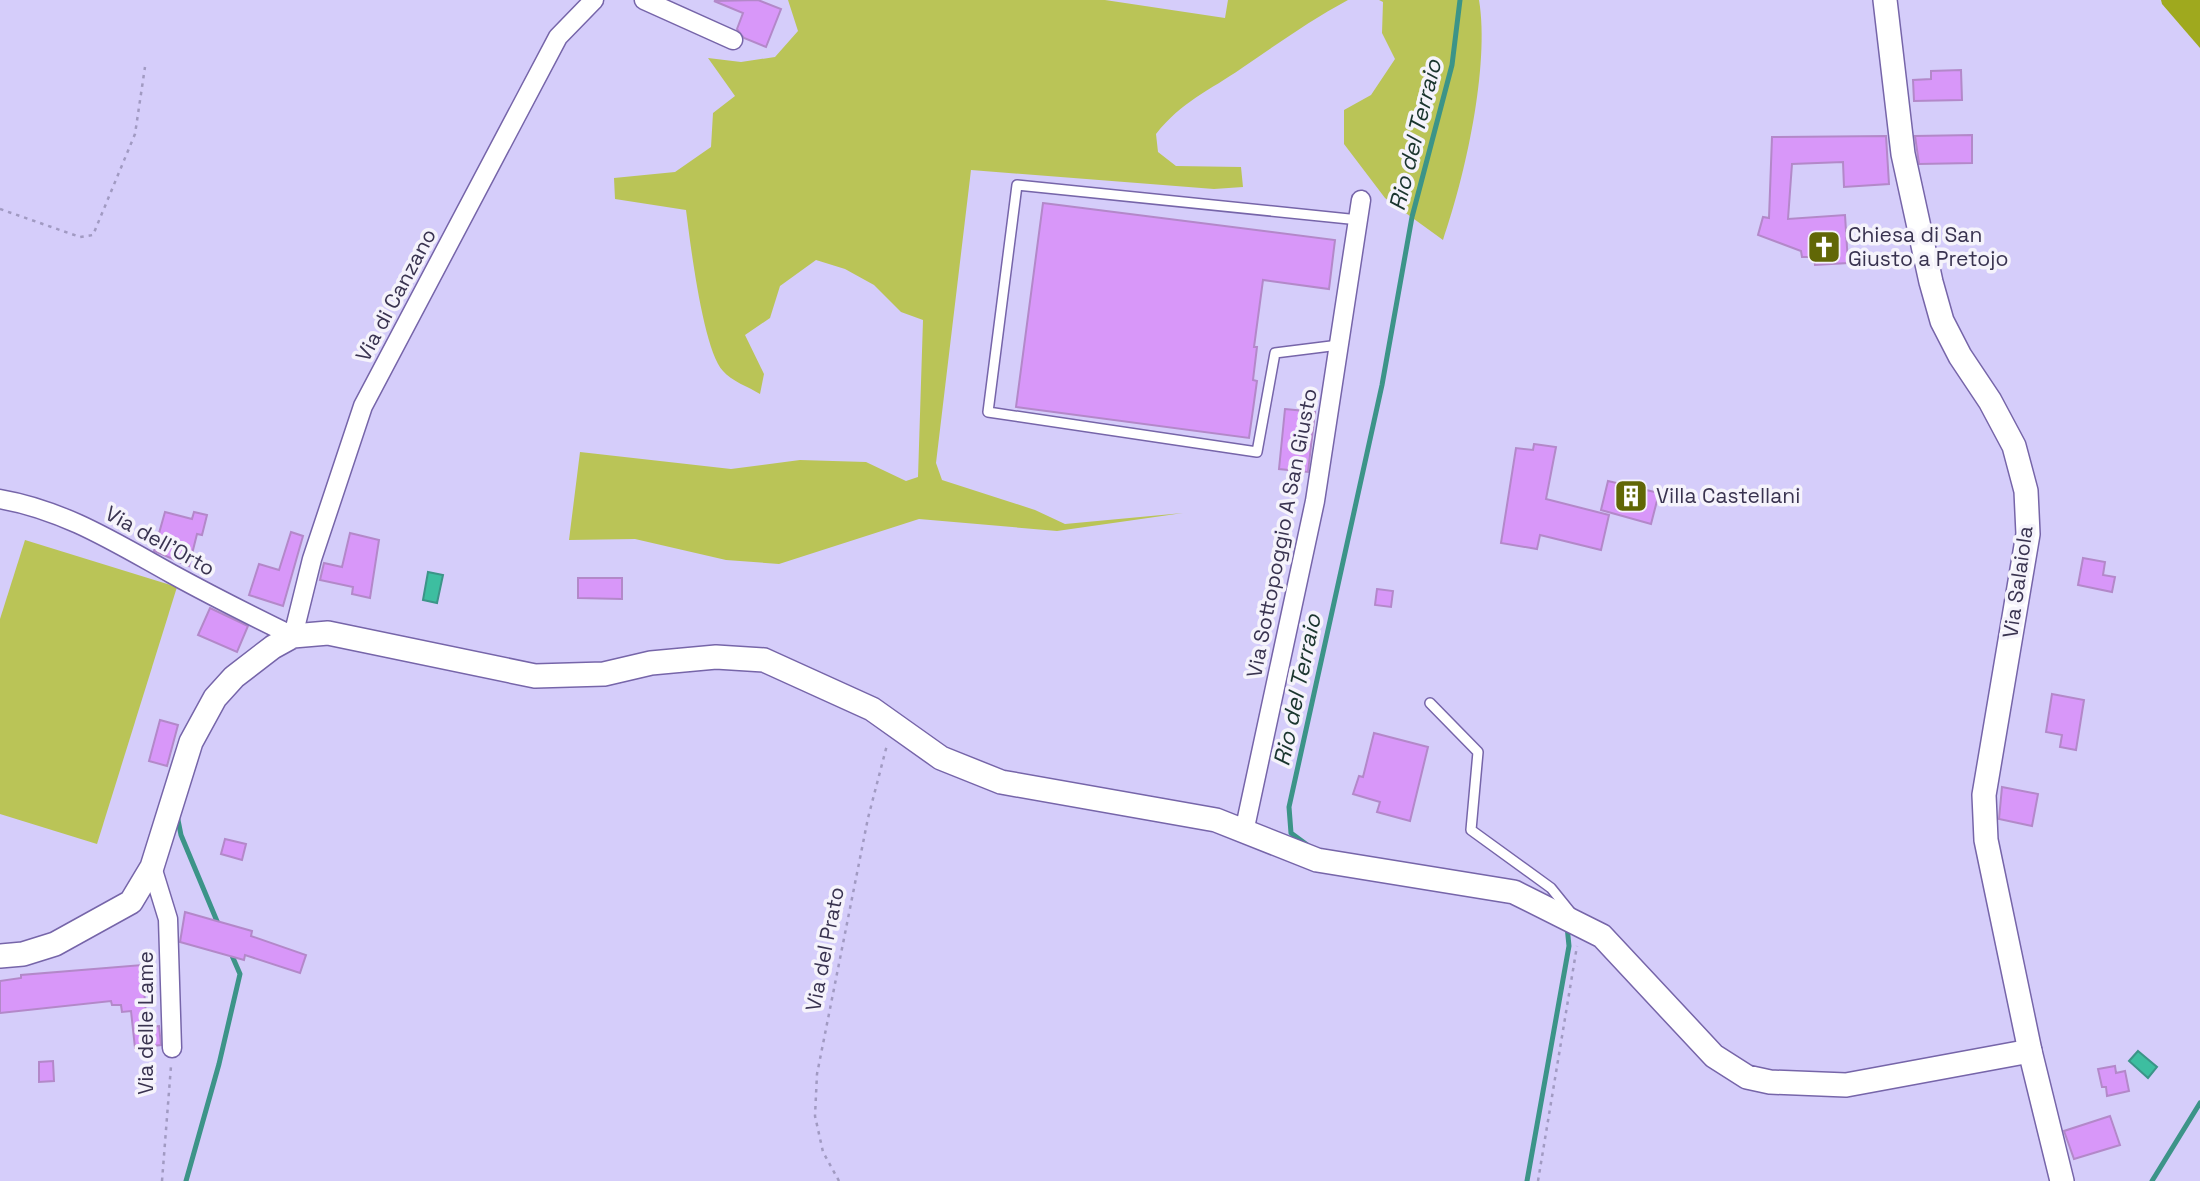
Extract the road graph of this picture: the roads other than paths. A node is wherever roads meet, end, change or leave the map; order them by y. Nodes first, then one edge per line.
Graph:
1 (594, 0) edge
2 (644, 0) edge
3 (1885, 0) edge
4 (733, 40) dead end
5 (1362, 200) dead end
6 (1359, 220) junction
7 (1339, 345) junction
8 (0, 499) edge
9 (293, 636) junction
10 (1430, 703) dead end
11 (1244, 832) junction
12 (152, 867) junction
13 (1581, 926) junction
14 (0, 956) edge
15 (172, 1048) road end
16 (2030, 1051) junction
17 (2062, 1181) edge

1 - 9 street, Via di Canzano
2 - 4 street
3 - 16 street, Via Salaiola
5 - 6 street, Via Sottopoggio A San Giusto
6 - 7 street, Via Sottopoggio A San Giusto
6 - 7 lane
7 - 11 street, Via Sottopoggio A San Giusto
8 - 9 street, Via dell'Orto
9 - 11 street
9 - 12 street
10 - 13 lane
11 - 13 street
12 - 14 street
12 - 15 street, Via delle Lame
13 - 16 street
16 - 17 street, Via Salaiola

